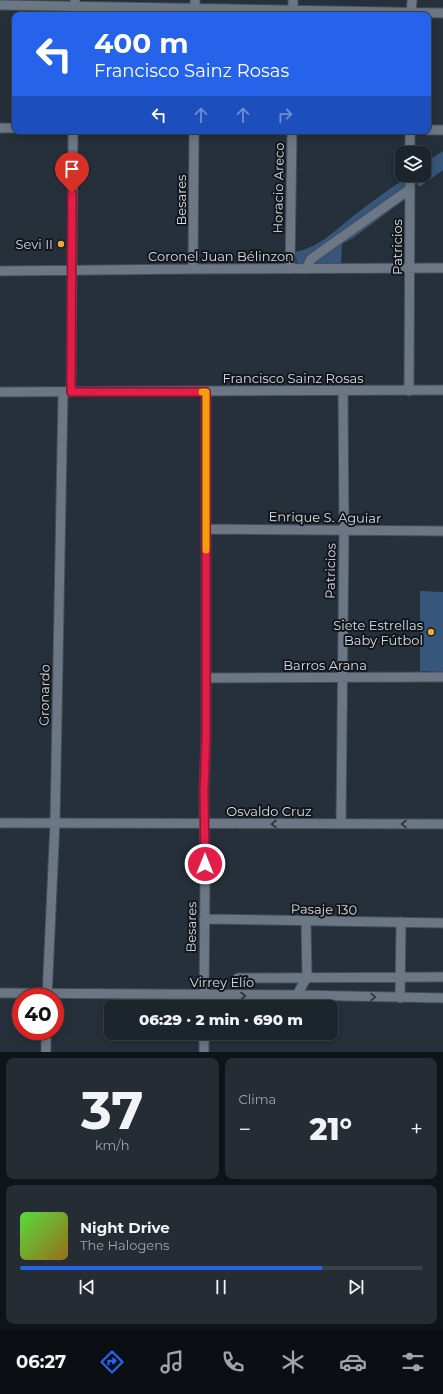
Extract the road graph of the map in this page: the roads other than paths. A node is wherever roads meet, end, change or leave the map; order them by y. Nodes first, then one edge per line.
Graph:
1 (293, 0) edge
2 (412, 0) edge
3 (0, 5) edge
4 (75, 7) edge
5 (195, 8) edge
6 (273, 12) edge
7 (293, 12) edge
8 (411, 12) edge
9 (431, 13) edge
10 (443, 13) edge
11 (0, 128) edge
12 (12, 128) edge
13 (431, 130) edge
14 (443, 130) edge
15 (73, 134) edge
16 (194, 134) edge
17 (292, 134) edge
18 (410, 134) edge
19 (410, 146) edge
20 (410, 182) edge
21 (410, 189) junction
22 (410, 268) junction
23 (443, 268) edge
24 (193, 269) junction
25 (290, 269) junction
26 (306, 269) junction
27 (71, 270) junction
28 (0, 271) edge
29 (410, 390) junction
30 (443, 390) edge
31 (343, 391) junction
32 (0, 392) edge
33 (206, 392) junction
34 (67, 393) junction
35 (206, 528) junction
36 (344, 530) junction
37 (443, 531) edge
38 (443, 677) edge
39 (206, 678) junction
40 (342, 678) junction
41 (55, 822) junction
42 (0, 823) edge
43 (205, 824) junction
44 (341, 824) junction
45 (443, 824) edge
46 (204, 919) junction
47 (306, 922) junction
48 (400, 922) junction
49 (443, 923) edge
50 (307, 977) junction
51 (400, 977) junction
52 (443, 977) edge
53 (238, 978) dead end
54 (47, 988) edge
55 (0, 993) edge
56 (12, 994) edge
57 (64, 995) edge
58 (204, 996) junction
59 (296, 996) junction
60 (400, 998) junction
61 (443, 998) edge
62 (204, 1000) edge
63 (46, 1040) edge
64 (204, 1040) edge
65 (46, 1052) edge
66 (204, 1052) edge

1 - 7 street
2 - 8 street
3 - 4 street
4 - 5 street
5 - 6 street
9 - 10 street
11 - 12 street
13 - 14 street
15 - 27 street, Gronardo
16 - 24 street, Besares
17 - 25 street, Horacio Areco
18 - 19 street
20 - 21 street, Patricios
21 - 22 street, Patricios
21 - 26 street
22 - 23 street, Coronel Juan Bélinzon
22 - 26 street, Coronel Juan Bélinzon
22 - 29 street, Patricios
24 - 25 street, Coronel Juan Bélinzon
24 - 27 street, Coronel Juan Bélinzon
25 - 26 street, Coronel Juan Bélinzon
27 - 28 street, Coronel Juan Bélinzon
27 - 34 street, Gronardo
29 - 30 street, Francisco Sainz Rosas
29 - 31 street, Francisco Sainz Rosas
31 - 33 street, Francisco Sainz Rosas
31 - 36 street, Patricios
32 - 34 street, Francisco Sainz Rosas
33 - 34 street, Francisco Sainz Rosas
33 - 35 street, Besares
34 - 41 street, Gronardo
35 - 36 street, Enrique S. Aguiar
35 - 39 street, Besares
36 - 37 street, Enrique S. Aguiar
36 - 40 street, Patricios
38 - 40 street, Barros Arana
39 - 40 street, Barros Arana
39 - 43 street, Besares
40 - 44 street, Patricios
41 - 42 street, Osvaldo Cruz
41 - 43 street, Osvaldo Cruz
41 - 54 street, Gronardo
44 -> 43 street, Osvaldo Cruz
43 - 46 street, Besares
45 -> 44 street, Osvaldo Cruz
46 - 47 street, Pasaje 130
46 - 58 street, Besares
47 - 48 street, Pasaje 130
47 - 50 street
48 - 49 street, Pasaje 130
48 - 51 street
50 - 51 street, Virrey Elío
50 - 53 street, Virrey Elío
50 - 59 street
51 - 52 street, Virrey Elío
51 - 60 street
55 - 56 street, Virrey Elío
57 - 58 street, Virrey Elío
58 -> 59 street, Virrey Elío
58 - 62 street, Besares
59 -> 60 street, Virrey Elío
60 - 61 street, Virrey Elío
63 - 65 street
64 - 66 street

